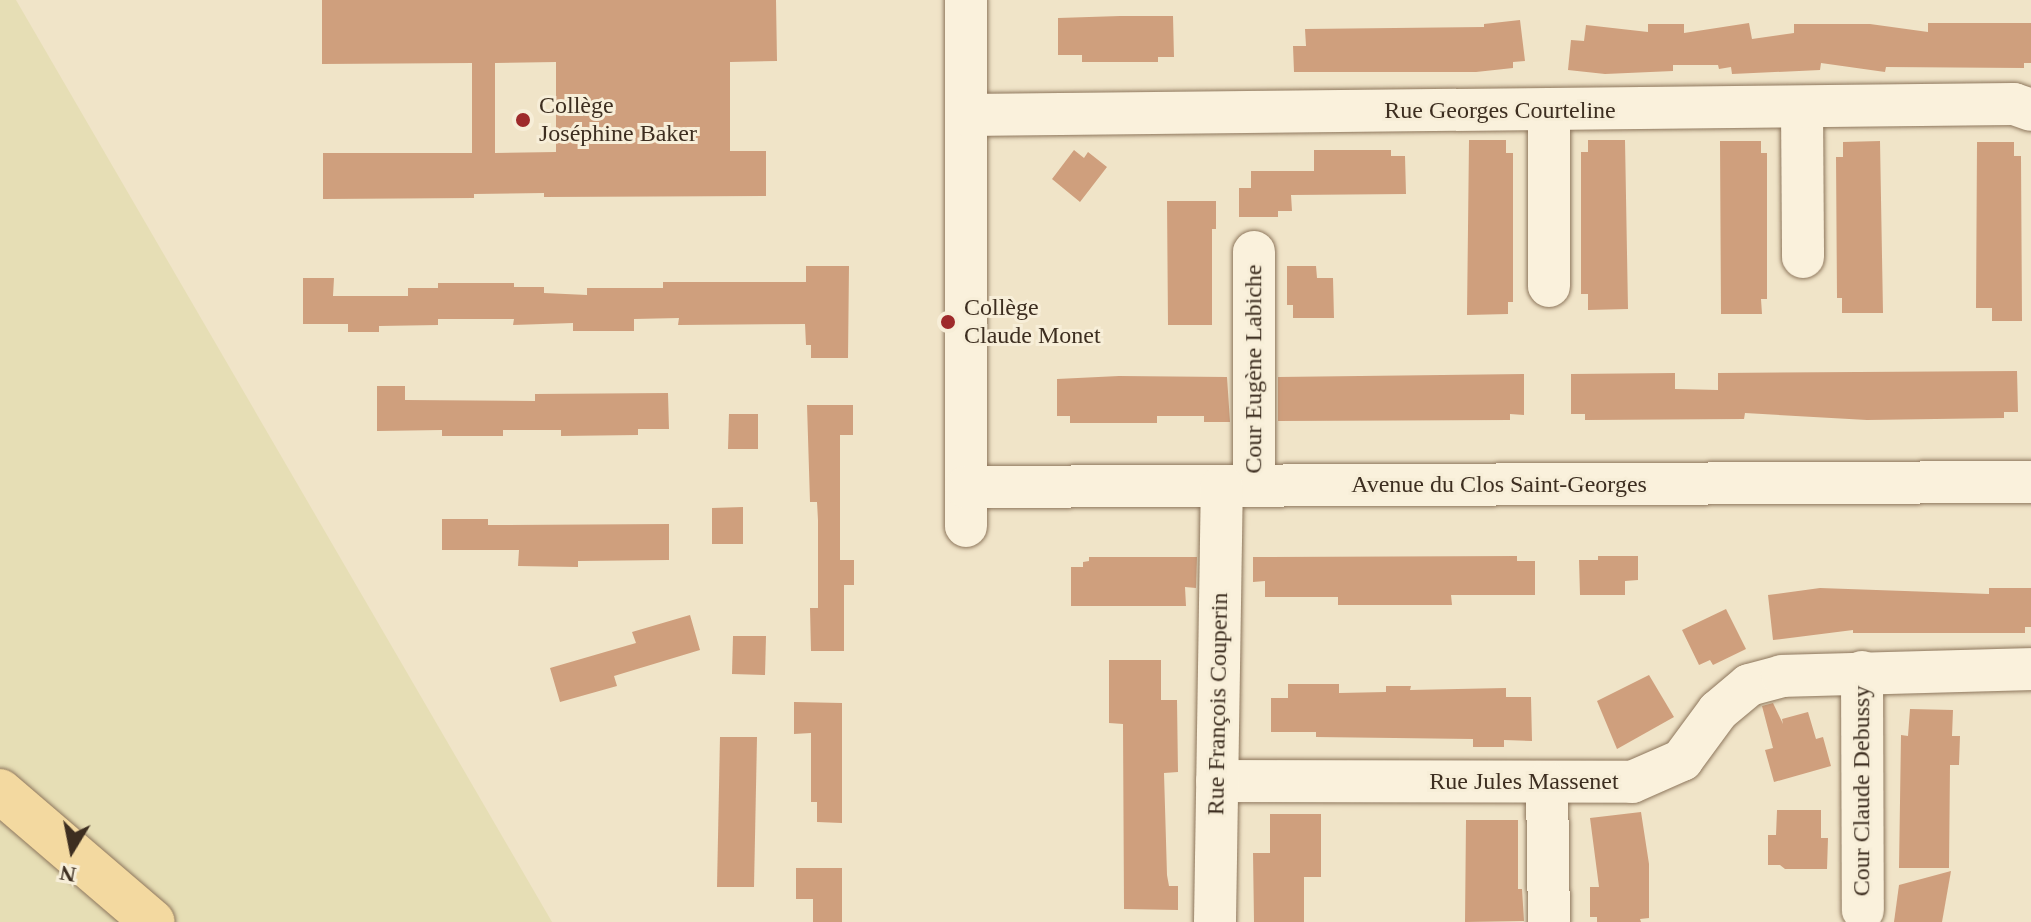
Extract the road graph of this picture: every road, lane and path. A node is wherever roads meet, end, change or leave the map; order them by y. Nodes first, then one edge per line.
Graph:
1 (966, 0) edge
2 (1802, 107) junction
3 (2031, 110) edge
4 (1549, 111) junction
5 (967, 115) junction
6 (1254, 252) dead end
7 (1803, 257) dead end
8 (1549, 286) dead end
9 (2031, 482) edge
10 (1238, 486) junction
11 (2031, 669) edge
12 (1862, 672) junction
13 (1217, 781) junction
14 (1547, 783) junction
15 (0, 791) edge
16 (1863, 910) dead end
17 (153, 922) edge
18 (1215, 922) edge
19 (1549, 922) edge

1 - 5 street
2 - 3 street, Rue Georges Courteline
2 - 4 street, Rue Georges Courteline
2 - 7 street
4 - 5 street, Rue Georges Courteline
4 - 8 street
5 - 10 street, Avenue du Clos Saint-Georges
6 - 10 street, Cour Eugène Labiche
9 - 10 street, Avenue du Clos Saint-Georges
10 - 13 street, Rue François Couperin
11 - 12 street, Rue Jules Massenet
12 - 14 street, Rue Jules Massenet
12 - 16 street, Cour Claude Debussy
13 - 14 street, Rue Jules Massenet
13 - 18 street, Rue François Couperin
14 - 19 street
15 - 17 main road

